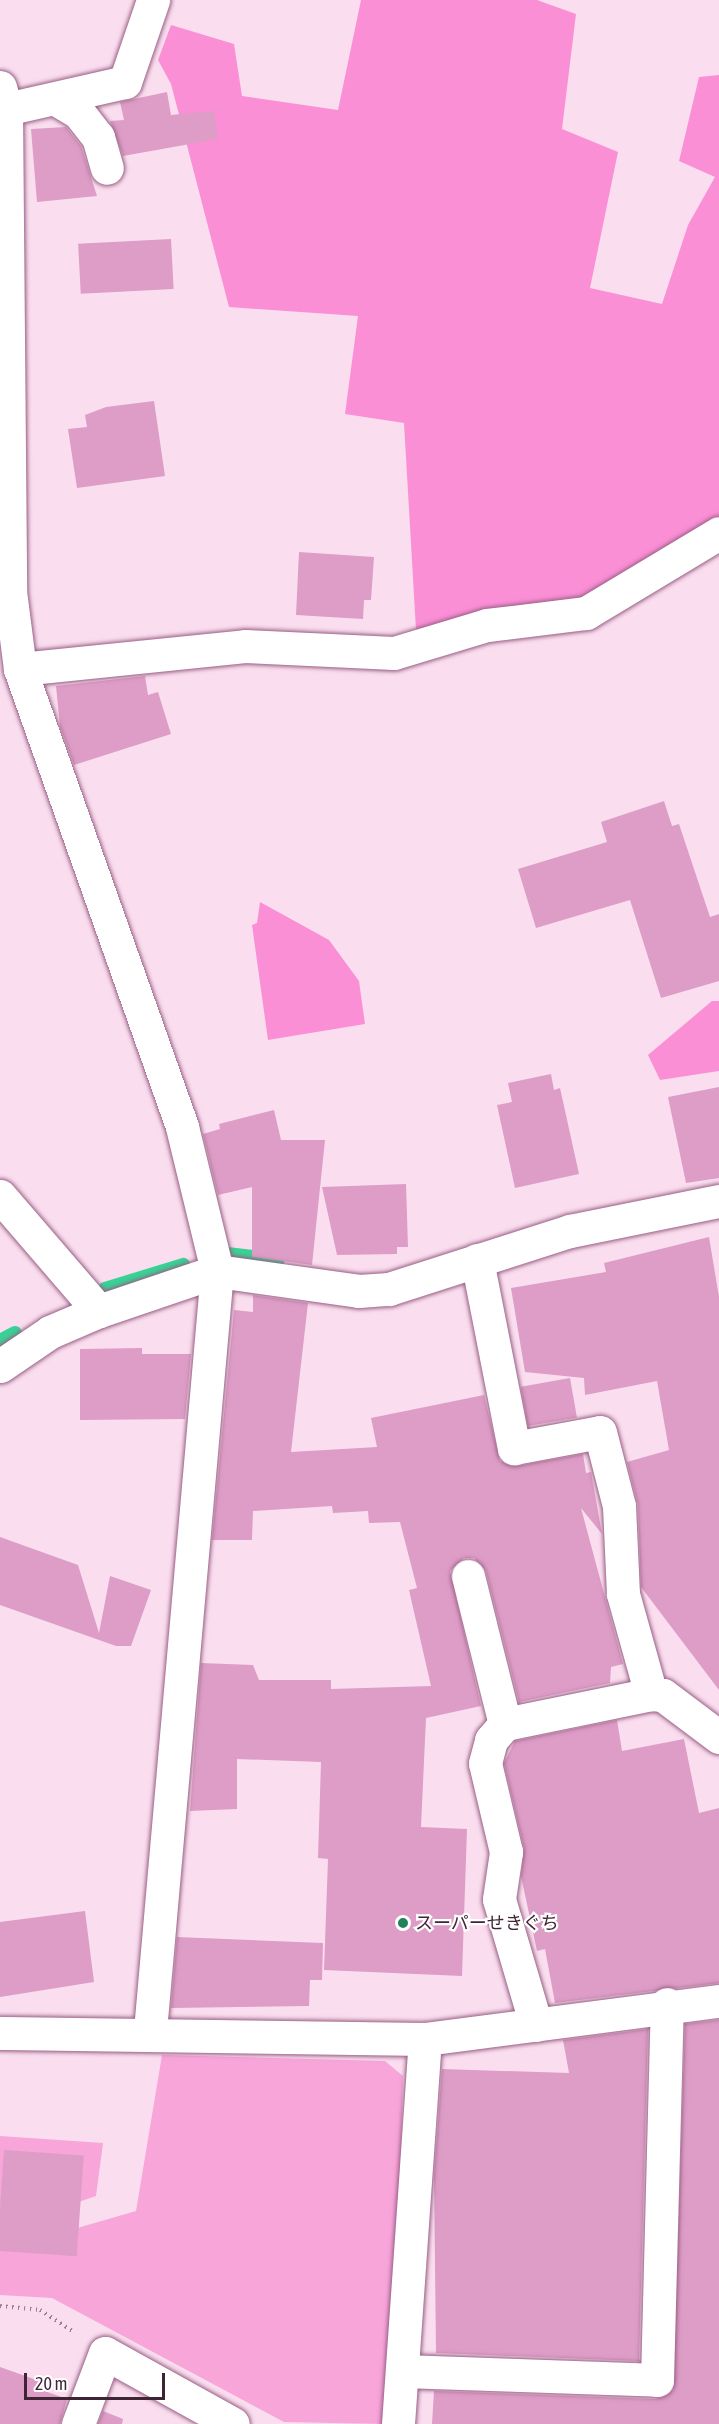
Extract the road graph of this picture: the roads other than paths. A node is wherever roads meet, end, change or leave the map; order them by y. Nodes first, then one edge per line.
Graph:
1 (153, 0) edge
2 (3, 98) edge
3 (56, 99) junction
4 (107, 168) dead end
5 (719, 533) edge
6 (5, 588) edge
7 (20, 669) junction
8 (0, 1196) edge
9 (719, 1201) edge
10 (477, 1260) junction
11 (218, 1271) junction
12 (99, 1311) junction
13 (0, 1366) edge
14 (468, 1576) dead end
15 (651, 1694) junction
16 (505, 1725) junction
17 (719, 1737) edge
18 (719, 2001) edge
19 (667, 2004) junction
20 (536, 2025) junction
21 (150, 2031) junction
22 (0, 2033) edge
23 (424, 2039) junction
24 (405, 2371) junction
25 (78, 2424) edge
26 (233, 2424) edge
27 (398, 2424) edge

1 - 3 street
2 - 3 street
2 - 6 street
3 - 4 street
5 - 7 street
6 - 7 street
7 - 11 street
8 - 12 street
9 - 10 street
10 - 11 street
10 - 15 street
11 - 12 street
11 - 21 street
12 - 13 street
14 - 16 street
15 - 16 street
15 - 17 street
16 - 20 street
18 - 19 street
19 - 20 street
19 - 24 street
20 - 23 street
21 - 22 street
21 - 23 street
23 - 24 street
24 - 27 street
25 - 26 street

